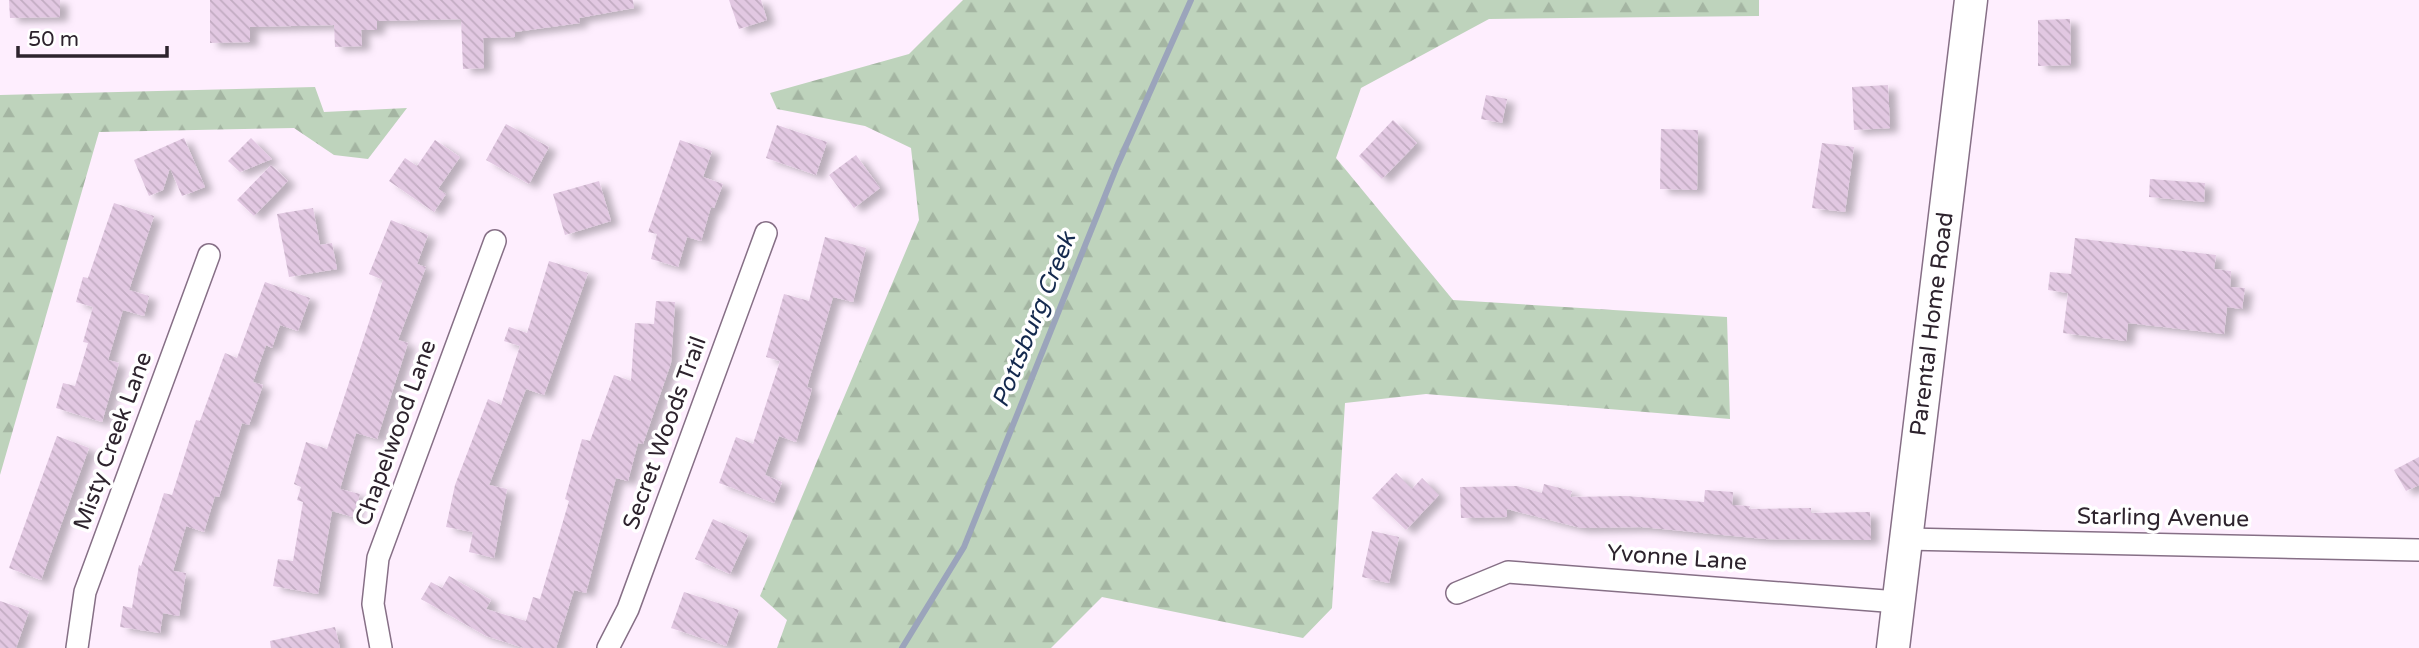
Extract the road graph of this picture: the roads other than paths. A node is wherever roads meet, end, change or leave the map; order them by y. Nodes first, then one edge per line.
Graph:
1 (1971, 0) edge
2 (766, 233) dead end
3 (495, 240) dead end
4 (209, 255) dead end
5 (1906, 538) junction
6 (2419, 550) edge
7 (1457, 593) dead end
8 (1898, 602) junction
9 (77, 648) edge
10 (381, 648) edge
11 (608, 648) edge
12 (1893, 648) edge

1 - 5 main road, Parental Home Road
2 - 11 street, Secret Woods Trail
3 - 10 street, Chapelwood Lane
4 - 9 street, Misty Creek Lane
5 - 6 street, Starling Avenue
5 - 8 main road, Parental Home Road
7 - 8 street, Yvonne Lane
8 - 12 main road, Parental Home Road

